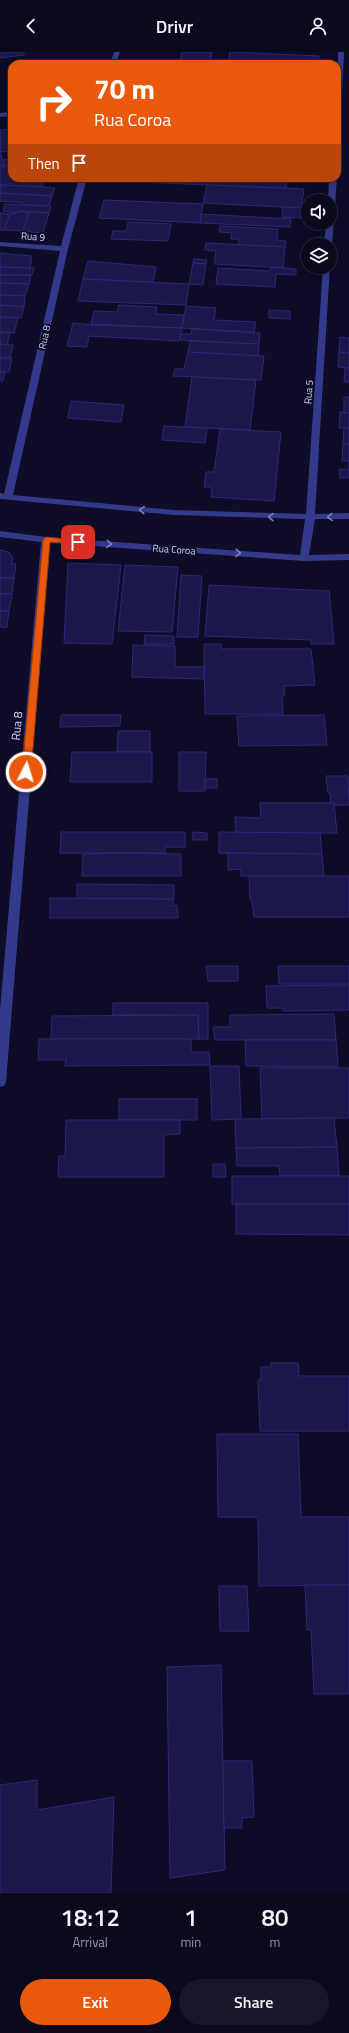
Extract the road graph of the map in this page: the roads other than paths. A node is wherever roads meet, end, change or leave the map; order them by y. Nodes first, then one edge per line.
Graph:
1 (81, 182) edge
2 (333, 182) edge
3 (332, 194) edge
4 (0, 244) edge
5 (64, 249) junction
6 (327, 274) edge
7 (4, 497) edge
8 (310, 518) junction
9 (348, 519) edge
10 (0, 534) edge
11 (46, 540) junction
12 (349, 557) edge
13 (304, 558) junction
14 (0, 1082) edge

1 - 5 street, Rua 8
2 - 3 street
4 - 5 street, Rua 9
5 - 7 street, Rua 8
6 - 8 street, Rua 5
8 -> 7 street
9 -> 8 street
8 - 13 street, Rua 5
10 - 11 street, Rua Coroa
11 -> 13 street, Rua Coroa
11 - 14 street, Rua 8
12 - 13 street, Rua Coroa

